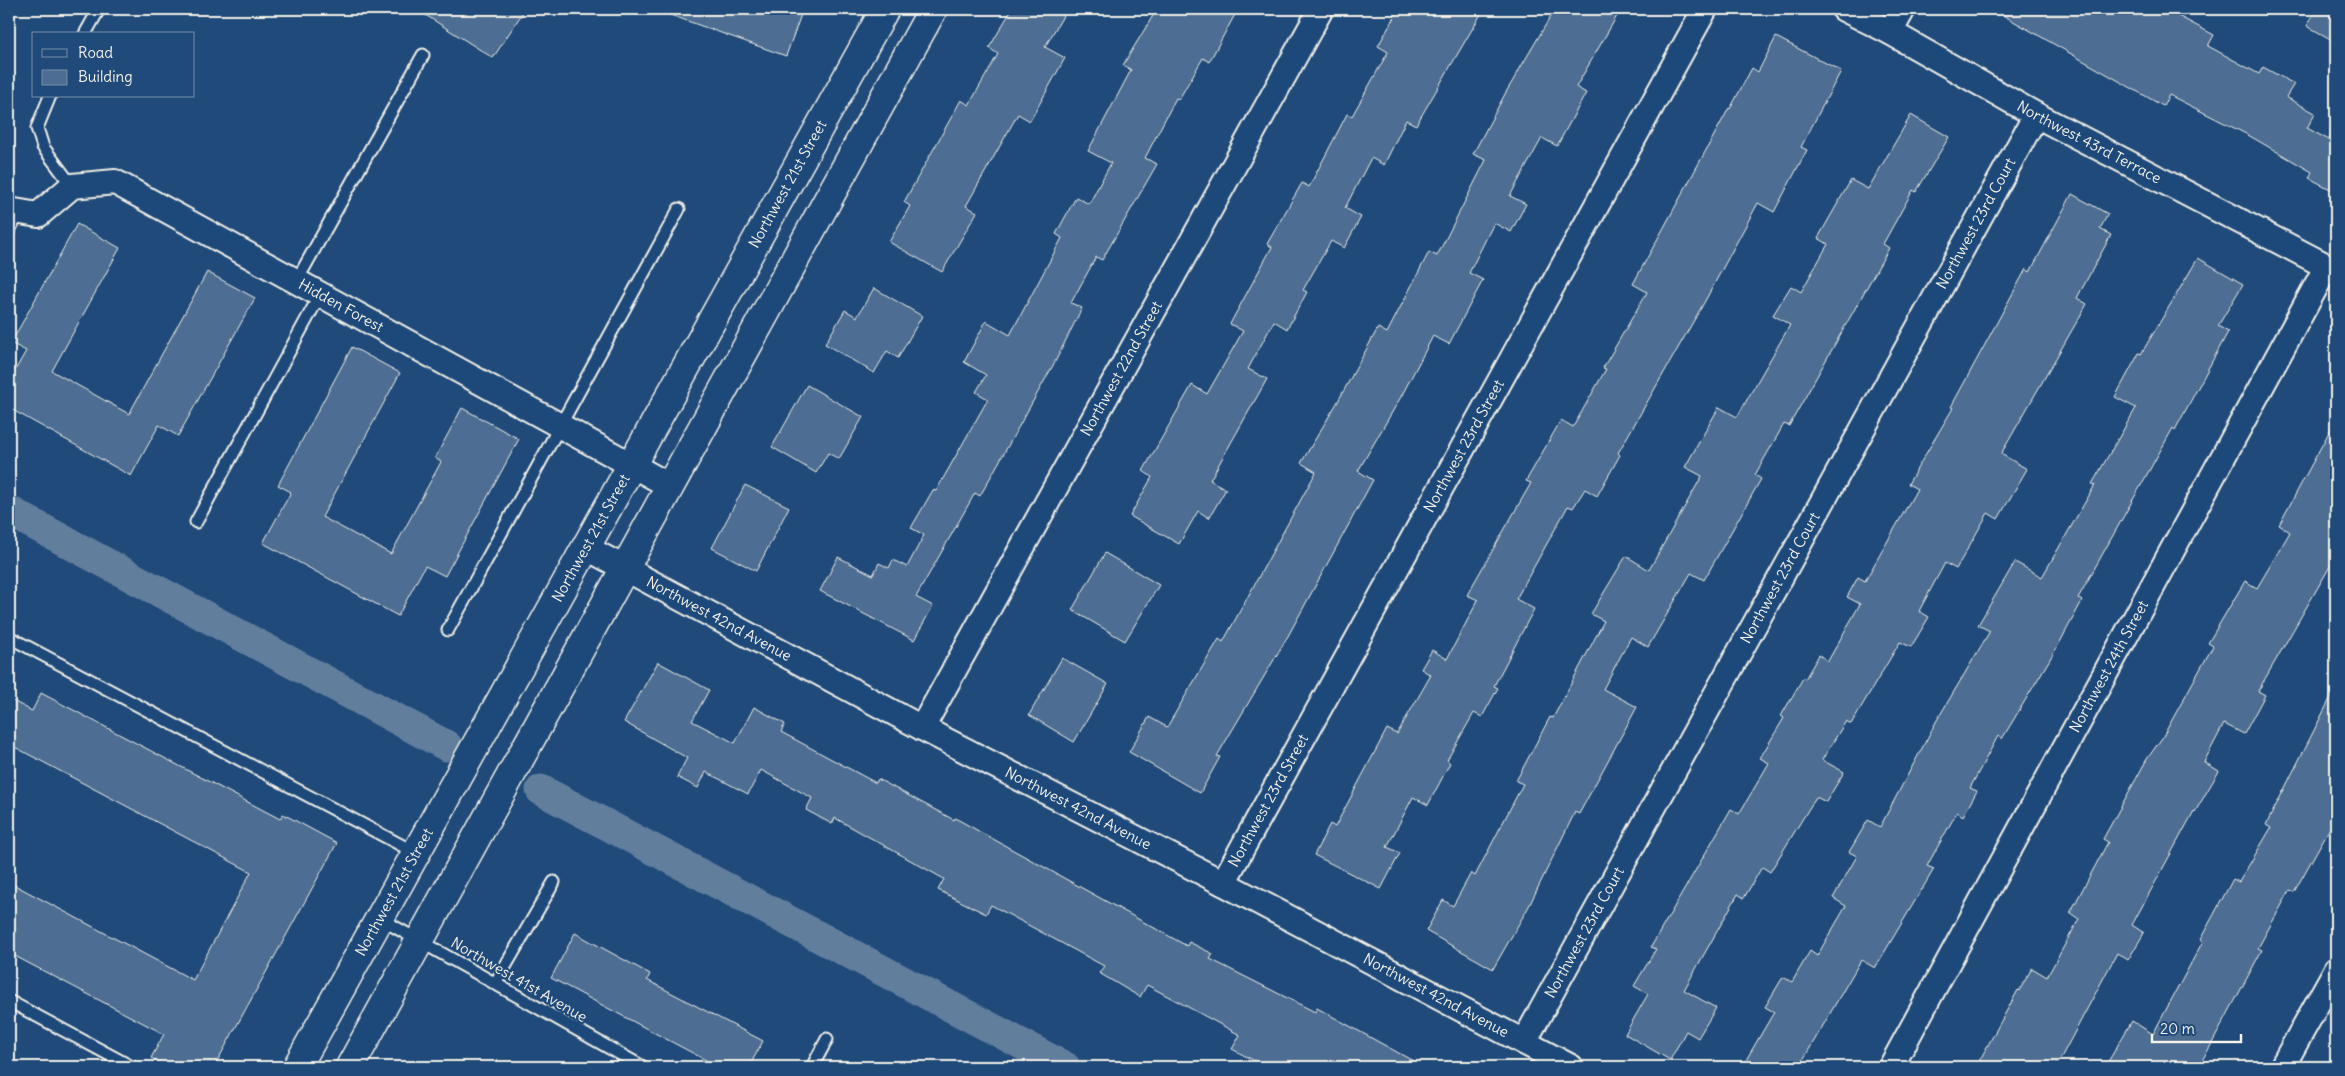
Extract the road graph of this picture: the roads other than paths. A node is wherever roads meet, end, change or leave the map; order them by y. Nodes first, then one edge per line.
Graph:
1 (99, 9) edge
2 (886, 9) edge
3 (933, 9) edge
4 (1321, 9) edge
5 (1705, 9) edge
6 (1844, 9) edge
7 (1903, 9) edge
8 (86, 32) edge
9 (1890, 32) junction
10 (422, 55) dead end
11 (49, 98) edge
12 (2036, 115) junction
13 (72, 186) junction
14 (679, 208) dead end
15 (12, 217) edge
16 (2332, 269) edge
17 (296, 282) junction
18 (320, 295) junction
19 (560, 426) junction
20 (631, 465) junction
21 (670, 486) junction
22 (196, 522) dead end
23 (585, 547) junction
24 (625, 568) junction
25 (448, 630) dead end
26 (9, 637) edge
27 (922, 728) junction
28 (416, 853) junction
29 (554, 882) dead end
30 (1223, 883) junction
31 (380, 918) junction
32 (420, 941) junction
33 (2336, 970) edge
34 (495, 984) junction
35 (9, 1001) edge
36 (827, 1039) dead end
37 (1524, 1042) junction
38 (132, 1067) edge
39 (297, 1067) edge
40 (350, 1067) edge
41 (643, 1067) edge
42 (812, 1067) edge
43 (1571, 1067) edge
44 (1891, 1067) edge
45 (2282, 1067) edge

1 - 8 lane
2 - 20 street, Northwest 21st Street
3 - 21 street
4 - 27 street, Northwest 22nd Street
5 - 30 street, Northwest 23rd Street
6 - 9 street, Northwest 43rd Terrace
7 - 9 street
9 - 12 street, Northwest 43rd Terrace
10 - 17 lane
11 - 13 lane
12 - 16 street, Northwest 43rd Terrace
12 - 37 street, Northwest 23rd Court
13 - 15 street
13 - 17 street, Hidden Forest
14 - 19 lane
16 - 44 street, Northwest 24th Street
17 - 18 street, Hidden Forest
18 - 19 street, Hidden Forest
18 - 22 lane
19 - 20 street, Hidden Forest
19 - 25 lane
20 - 21 street, Hidden Forest
20 - 23 street, Northwest 21st Street
21 - 24 street
23 - 24 street, Northwest 42nd Avenue
23 - 28 street, Northwest 21st Street
24 - 27 street, Northwest 42nd Avenue
24 - 32 street
26 - 28 lane
27 - 30 street, Northwest 42nd Avenue
28 - 31 street, Northwest 21st Street
29 - 34 lane
30 - 37 street, Northwest 42nd Avenue
31 - 32 lane, Northwest 41st Avenue
31 - 39 street, Northwest 21st Street
32 - 34 lane, Northwest 41st Avenue
32 - 40 street
33 - 45 street
34 - 41 lane, Northwest 41st Avenue
35 - 38 lane
36 - 42 lane
37 - 43 street, Northwest 42nd Avenue

